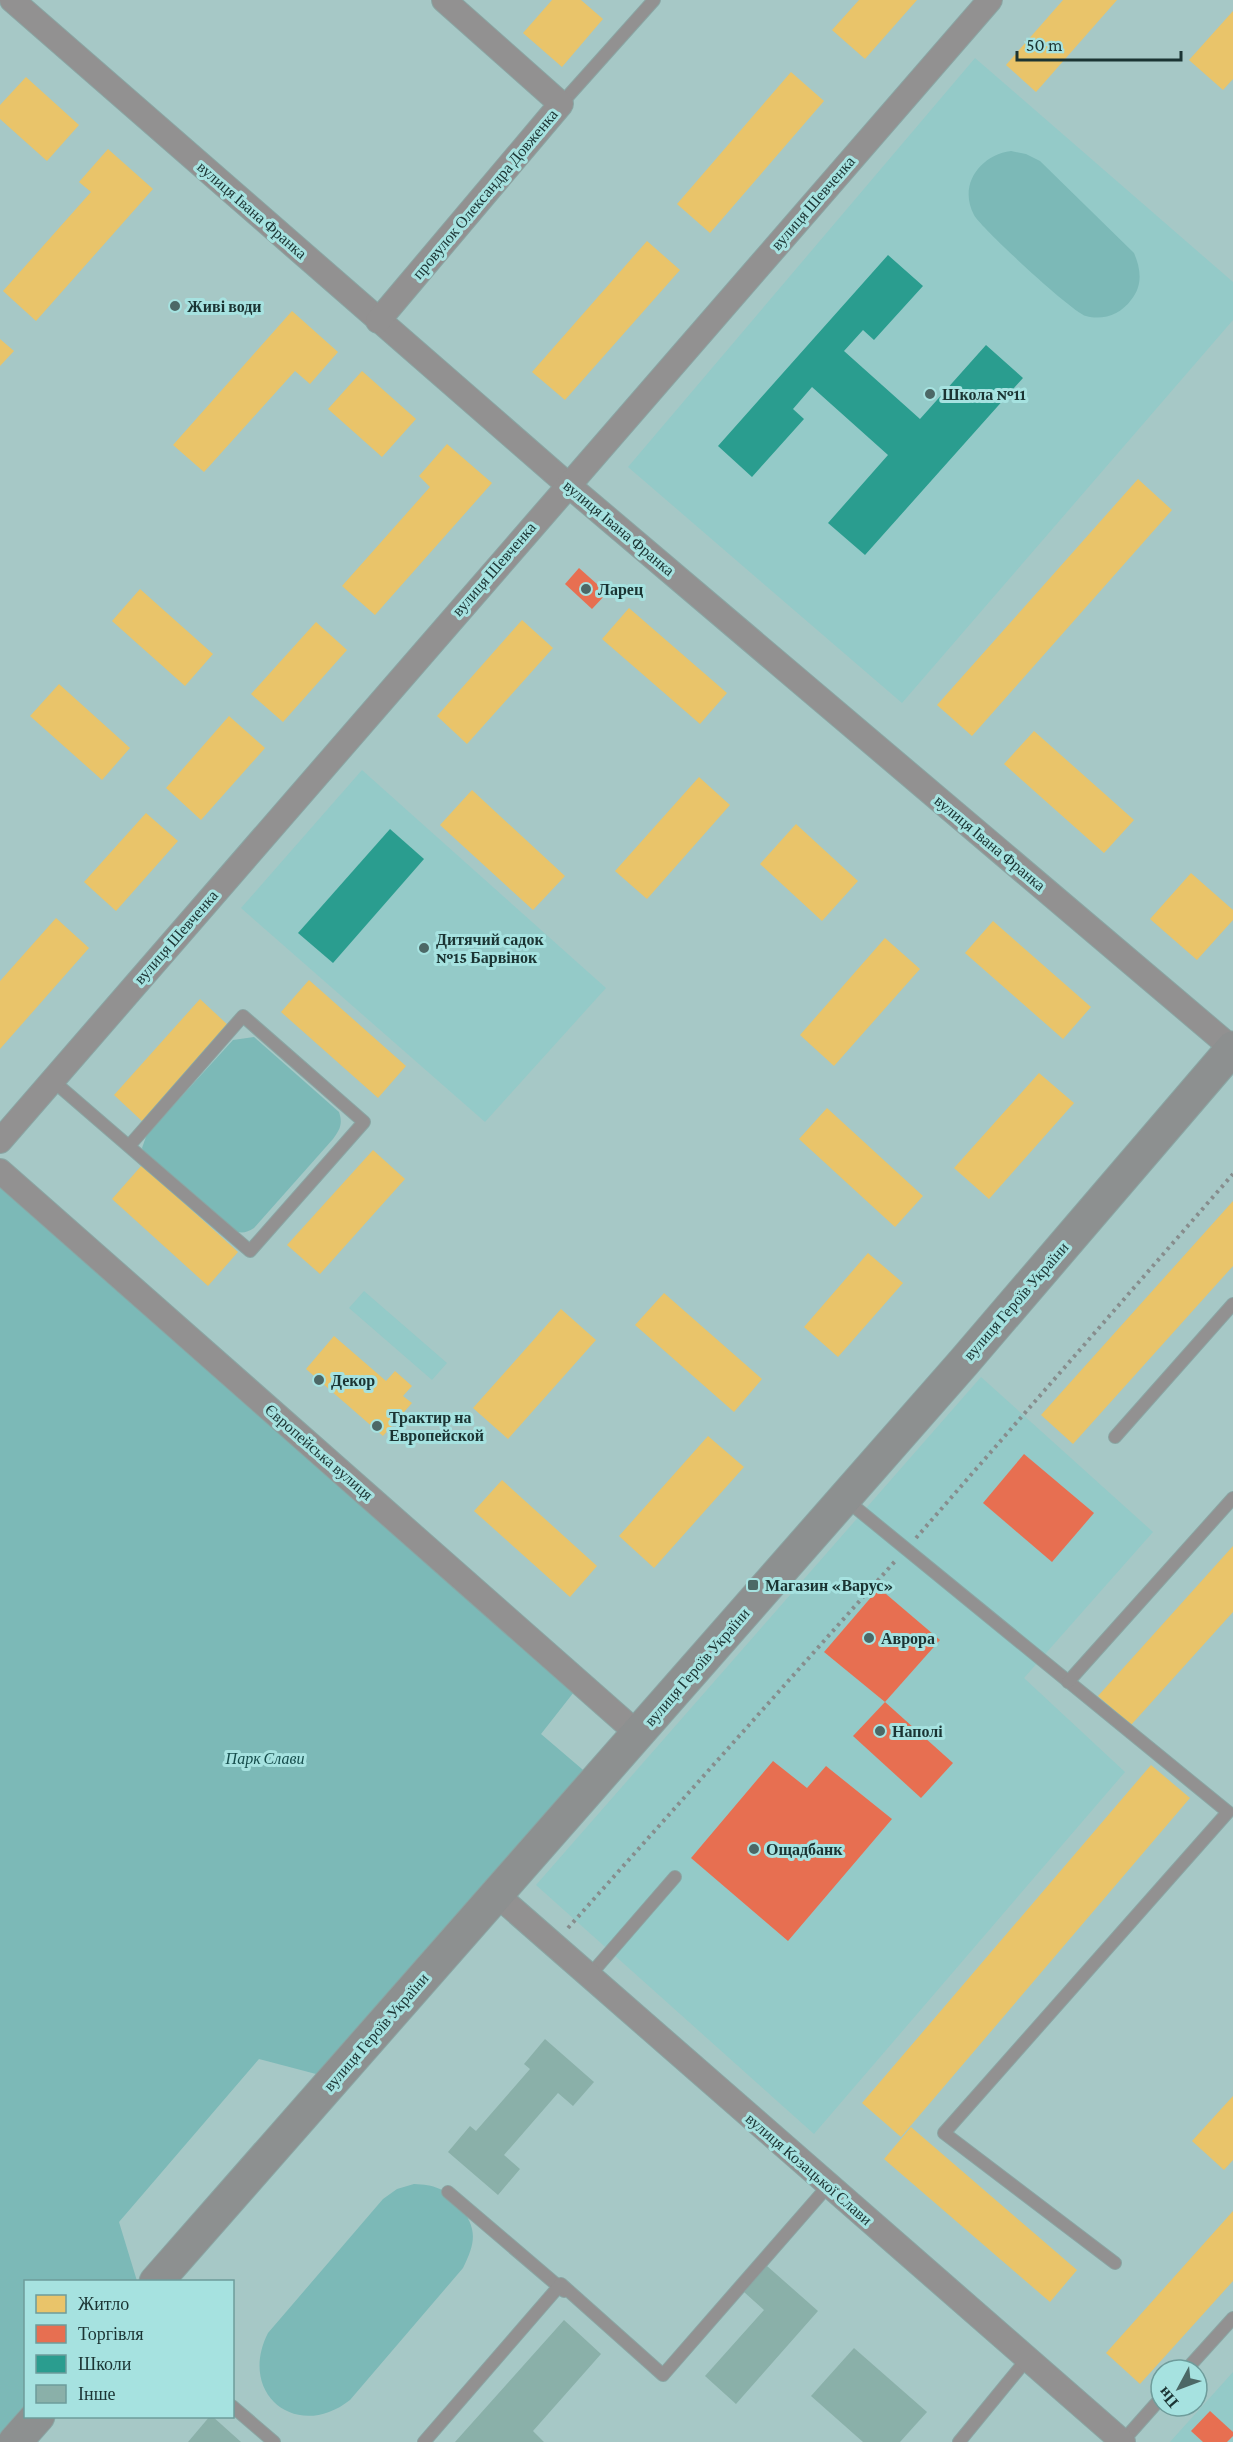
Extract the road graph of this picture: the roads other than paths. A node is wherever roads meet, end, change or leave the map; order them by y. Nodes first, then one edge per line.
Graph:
1 (12, 0) edge
2 (444, 0) edge
3 (654, 0) edge
4 (990, 0) edge
5 (561, 104) junction
6 (378, 321) junction
7 (567, 484) junction
8 (1233, 1049) edge
9 (52, 1080) junction
10 (0, 1141) edge
11 (129, 1146) junction
12 (0, 1171) edge
13 (1233, 1304) edge
14 (1115, 1437) dead end
15 (1233, 1498) edge
16 (844, 1499) junction
17 (1068, 1682) junction
18 (638, 1734) junction
19 (675, 1877) dead end
20 (497, 1894) junction
21 (590, 1975) junction
22 (828, 2186) junction
23 (448, 2192) dead end
24 (1115, 2263) dead end
25 (158, 2280) edge
26 (1233, 2318) edge
27 (1197, 2358) edge
28 (1027, 2359) junction
29 (663, 2375) junction
30 (234, 2408) edge
31 (1149, 2412) edge
32 (36, 2418) edge
33 (267, 2440) edge
34 (15, 2442) edge
35 (424, 2442) edge
36 (959, 2442) edge
37 (1122, 2442) edge

1 - 6 street, вулиця Івана Франка
2 - 5 street, провулок Олександра Довженка
3 - 5 lane
4 - 7 street, вулиця Шевченка
5 - 6 street, провулок Олександра Довженка
6 - 7 street, вулиця Івана Франка
7 - 8 street, вулиця Івана Франка
7 - 9 street, вулиця Шевченка
8 - 16 street, вулиця Героїв України
9 - 10 street, вулиця Шевченка
9 - 11 lane
11 - 11 lane
12 - 18 street, Європейська вулиця
13 - 14 lane
15 - 17 lane
16 - 17 lane
16 - 18 street, вулиця Героїв України
17 - 24 lane
18 - 20 street, вулиця Героїв України
19 - 21 lane
20 - 21 street, вулиця Козацької Слави
20 - 25 street, вулиця Героїв України
21 - 22 street, вулиця Козацької Слави
22 - 28 street, вулиця Козацької Слави
22 - 29 lane
23 - 29 lane
26 - 27 lane
28 - 36 lane
28 - 37 street, вулиця Козацької Слави
29 - 35 lane
30 - 33 lane
31 - 37 lane
32 - 34 street

